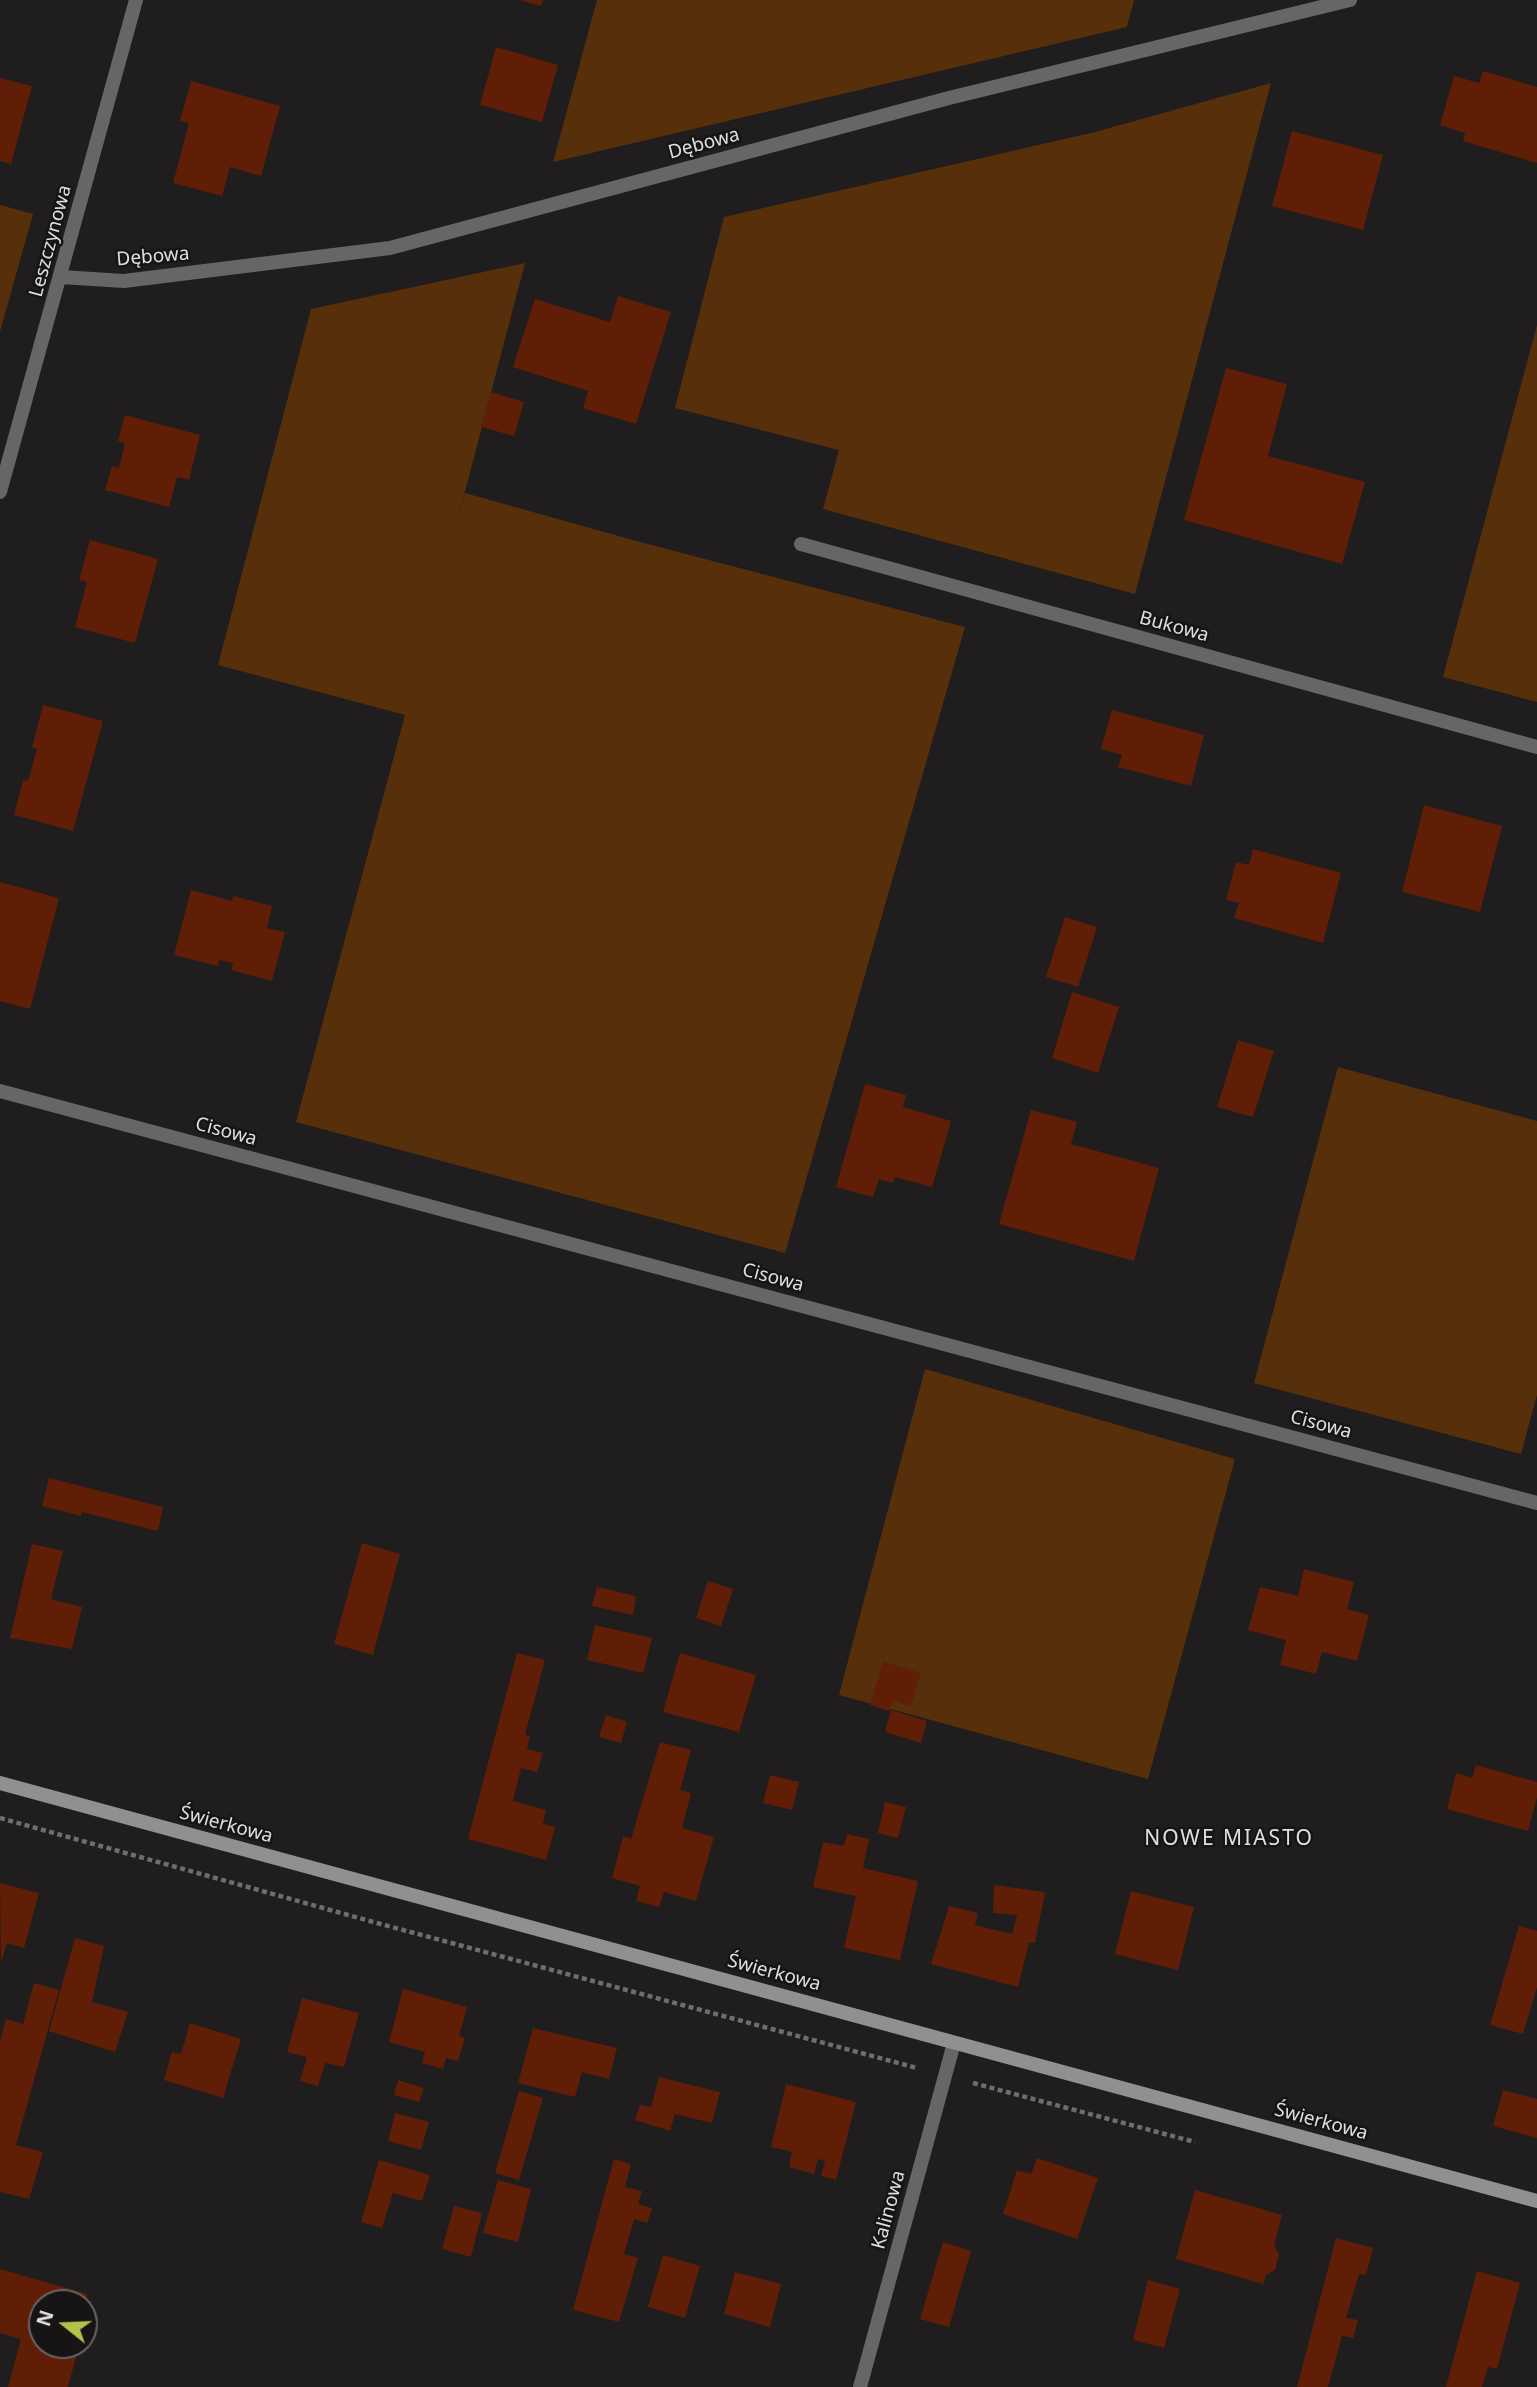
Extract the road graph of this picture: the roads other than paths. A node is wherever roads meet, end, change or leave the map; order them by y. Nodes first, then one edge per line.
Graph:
1 (136, 0) edge
2 (1350, 0) edge
3 (61, 277) junction
4 (0, 492) edge
5 (801, 544) dead end
6 (1537, 747) edge
7 (0, 1091) edge
8 (1537, 1503) edge
9 (0, 1783) edge
10 (954, 2043) junction
11 (1537, 2201) edge
12 (860, 2387) edge

1 - 3 street, Leszczynowa
2 - 3 street, Dębowa
3 - 4 street, Leszczynowa
5 - 6 street, Bukowa
7 - 8 street, Cisowa
9 - 10 street, Świerkowa
10 - 11 street, Świerkowa
10 - 12 street, Kalinowa

